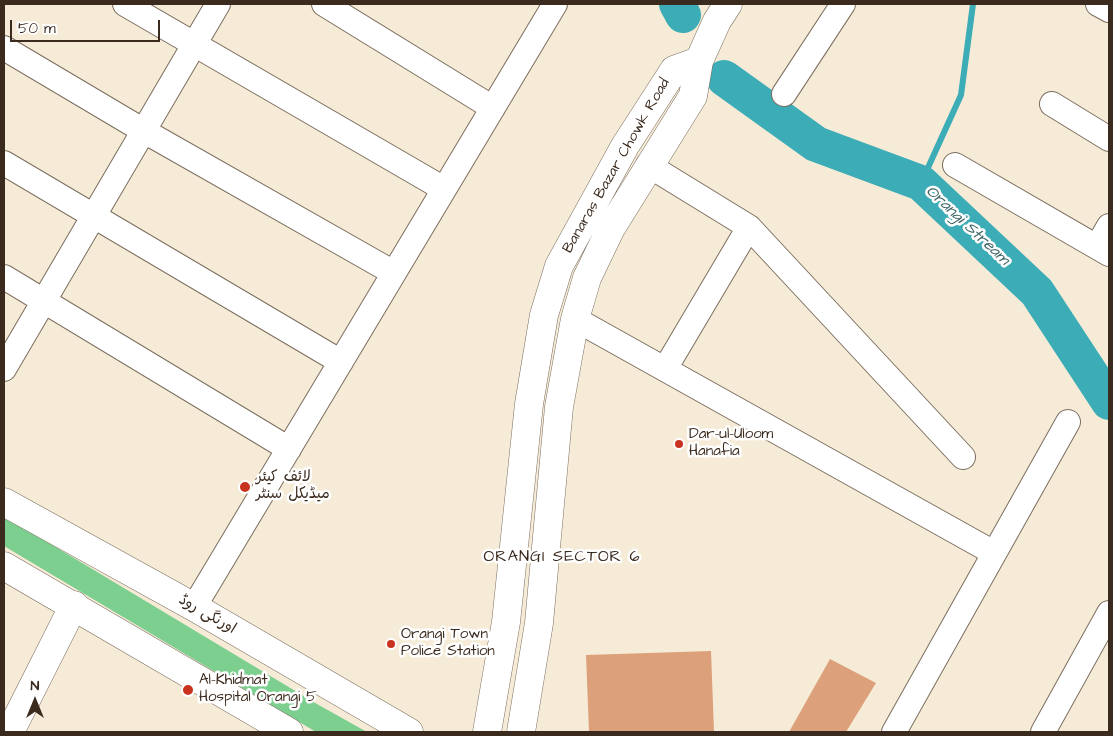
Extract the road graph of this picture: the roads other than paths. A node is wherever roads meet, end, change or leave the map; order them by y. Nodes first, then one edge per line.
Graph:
1 (125, 4) edge
2 (218, 4) edge
3 (324, 4) edge
4 (728, 4) edge
5 (843, 4) edge
6 (1098, 4) edge
7 (550, 5) edge
8 (1109, 10) edge
9 (194, 45) junction
10 (4, 48) edge
11 (698, 61) junction
12 (784, 94) dead end
13 (1052, 104) dead end
14 (493, 108) junction
15 (144, 131) junction
16 (1109, 139) edge
17 (4, 162) edge
18 (648, 165) junction
19 (956, 165) dead end
20 (444, 189) junction
21 (94, 217) junction
22 (1109, 226) edge
23 (749, 227) junction
24 (1103, 250) edge
25 (394, 273) junction
26 (4, 277) edge
27 (45, 302) junction
28 (575, 319) junction
29 (341, 362) junction
30 (4, 369) edge
31 (665, 369) junction
32 (1068, 422) dead end
33 (289, 449) junction
34 (963, 457) dead end
35 (4, 502) edge
36 (994, 553) junction
37 (4, 566) edge
38 (74, 605) junction
39 (194, 607) junction
40 (1109, 613) edge
41 (899, 730) edge
42 (10, 732) edge
43 (290, 732) edge
44 (409, 732) edge
45 (487, 732) edge
46 (521, 732) edge
47 (1043, 732) edge

1 - 9 street
2 - 9 street
3 - 14 street
4 - 11 main road, Banaras Bazar Chowk Road
5 - 12 street
6 - 8 street
7 - 14 street
9 - 15 street
9 - 20 street
10 - 15 street
11 - 18 main road, Banaras Bazar Chowk Road
11 - 45 main road, Banaras Bazar Chowk Road
13 - 16 street
14 - 20 street
15 - 21 street
15 - 25 street
17 - 21 street
18 - 23 street
18 - 28 main road, Banaras Bazar Chowk Road
19 - 24 street
20 - 25 street
21 - 27 street
21 - 29 street
22 - 24 street
23 - 31 street
23 - 34 street
25 - 29 street
26 - 27 street
27 - 30 street
27 - 33 street
28 - 31 street
28 - 46 main road, Banaras Bazar Chowk Road
29 - 33 street
31 - 36 street
32 - 36 street
33 - 39 street
35 - 39 main road, اورنگی روڈ
36 - 41 street
37 - 38 main road
38 - 42 main road
38 - 43 main road
39 - 44 main road, اورنگی روڈ
40 - 47 street

